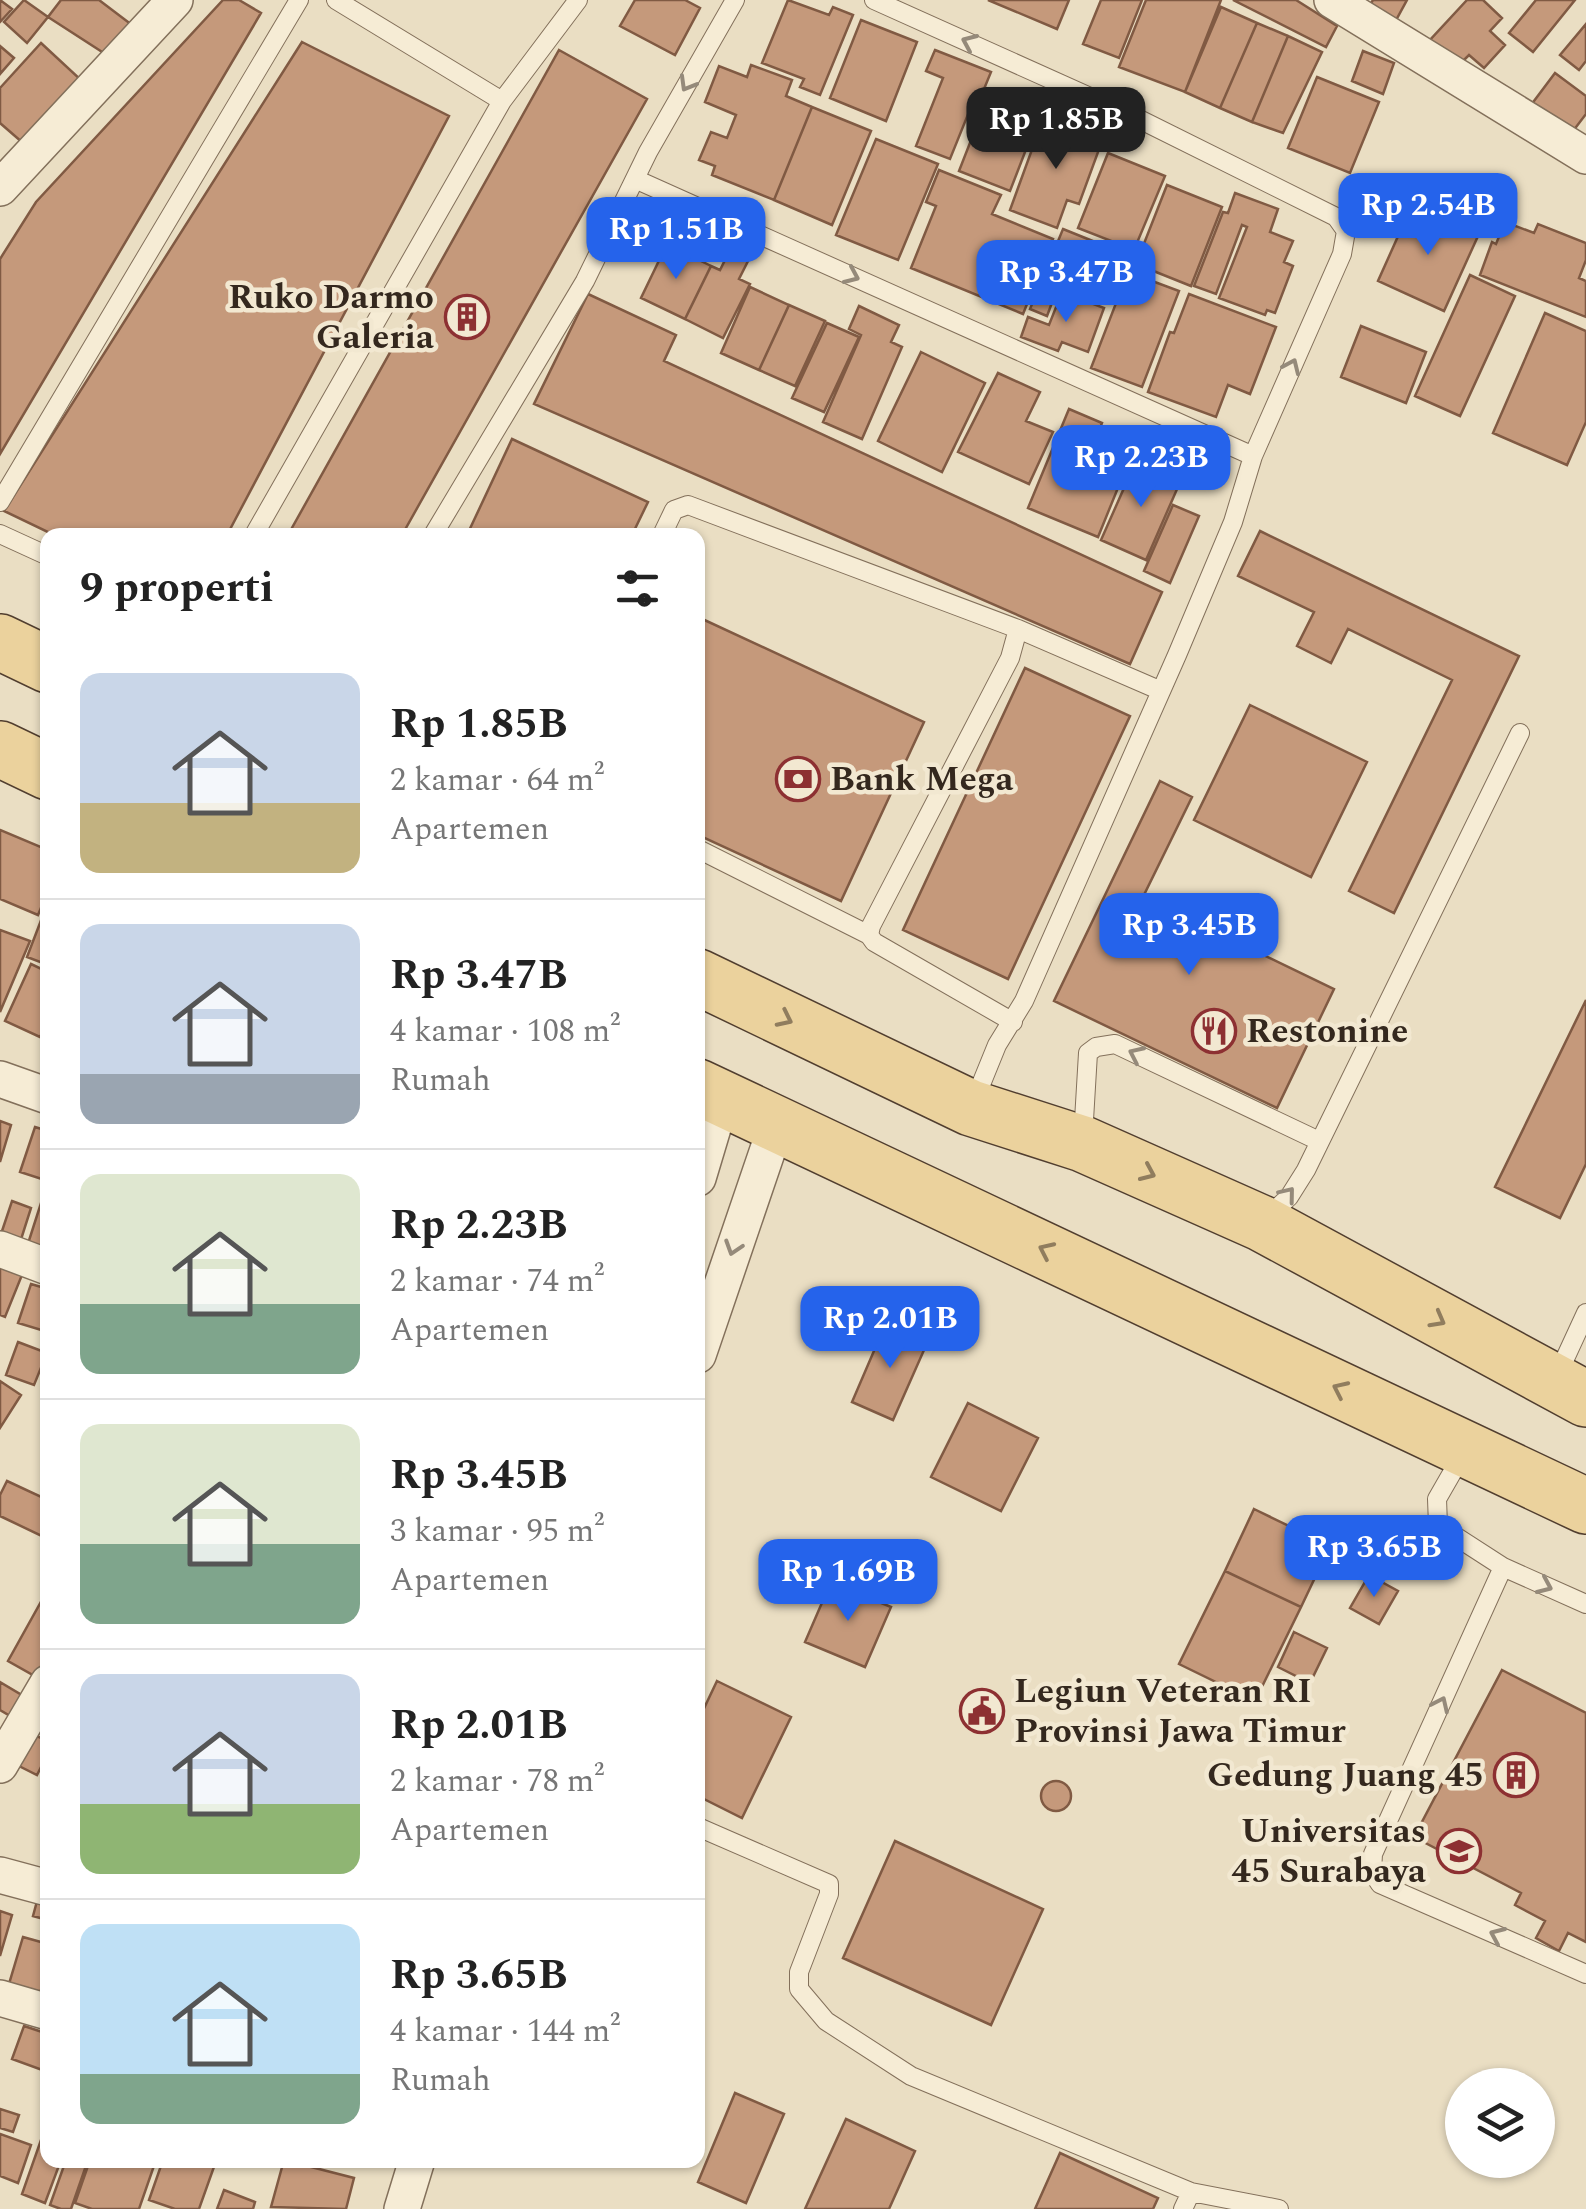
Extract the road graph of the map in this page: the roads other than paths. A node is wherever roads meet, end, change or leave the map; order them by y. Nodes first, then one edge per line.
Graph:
1 (175, 0) edge
2 (298, 0) edge
3 (336, 0) edge
4 (578, 0) edge
5 (736, 0) edge
6 (874, 0) edge
7 (1332, 0) edge
8 (502, 101) junction
9 (1586, 156) edge
10 (6, 170) edge
11 (635, 178) junction
12 (1253, 456) junction
13 (0, 502) edge
14 (258, 528) edge
15 (437, 528) edge
16 (665, 528) edge
17 (0, 534) edge
18 (40, 552) edge
19 (1018, 629) junction
20 (0, 642) edge
21 (40, 661) edge
22 (1159, 690) junction
23 (1520, 733) dead end
24 (0, 749) edge
25 (40, 768) edge
26 (705, 852) edge
27 (870, 935) junction
28 (705, 980) edge
29 (1012, 1022) junction
30 (0, 1079) edge
31 (40, 1093) edge
32 (710, 1093) edge
33 (971, 1108) junction
34 (777, 1123) junction
35 (705, 1130) edge
36 (1319, 1140) junction
37 (1082, 1144) junction
38 (705, 1184) edge
39 (749, 1201) junction
40 (1261, 1223) junction
41 (0, 1249) edge
42 (40, 1264) edge
43 (1586, 1313) edge
44 (705, 1334) edge
45 (1570, 1391) edge
46 (1466, 1449) junction
47 (1586, 1506) edge
48 (1503, 1567) junction
49 (1586, 1604) edge
50 (40, 1697) edge
51 (0, 1766) edge
52 (705, 1830) edge
53 (0, 1875) edge
54 (40, 1886) edge
55 (1586, 1974) edge
56 (0, 1998) edge
57 (40, 2010) edge
58 (415, 2168) edge
59 (1187, 2200) edge
60 (402, 2209) edge
61 (1279, 2209) edge

1 - 10 street
2 - 13 lane
3 - 8 lane
4 - 8 lane
5 -> 11 lane
12 -> 6 lane
7 - 9 street
8 - 14 lane
11 -> 12 lane
11 - 15 lane
12 - 22 lane
16 - 19 lane
17 - 18 lane
19 - 22 lane
19 - 27 lane
20 - 21 main road
22 - 29 lane
23 - 36 lane
24 - 25 main road
26 - 27 lane
27 - 29 lane
28 -> 33 main road
29 - 33 lane
30 - 31 street
32 - 34 main road
32 - 35 street
33 - 37 main road
34 - 39 street
46 -> 34 main road
36 -> 37 lane
40 -> 36 lane
37 -> 40 main road
38 - 39 street
39 -> 44 street
40 -> 45 main road
41 - 42 street
43 - 45 lane
46 - 47 main road
46 - 48 lane
48 -> 49 lane
55 -> 48 lane
50 - 51 street
52 - 59 lane
53 - 54 street
56 - 57 street
58 - 60 street
59 - 61 lane

